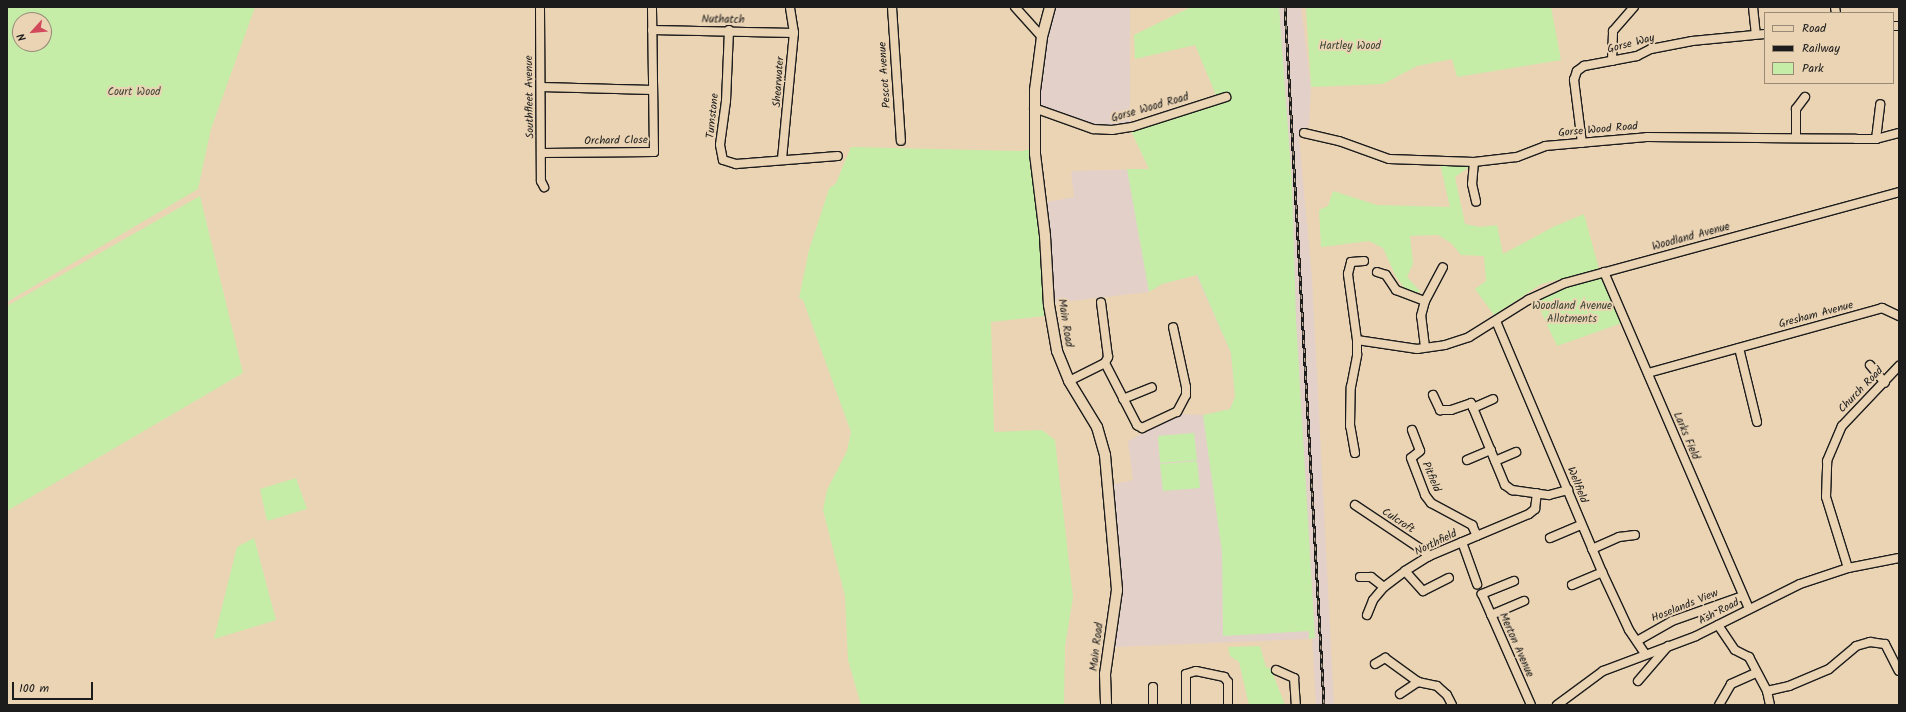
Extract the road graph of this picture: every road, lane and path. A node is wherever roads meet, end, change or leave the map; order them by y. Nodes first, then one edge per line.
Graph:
1 (540, 7) edge
2 (652, 7) edge
3 (790, 7) edge
4 (892, 7) edge
5 (1015, 7) edge
6 (1050, 7) edge
7 (1634, 7) edge
8 (1753, 7) edge
9 (652, 30) junction
10 (729, 30) junction
11 (794, 34) junction
12 (1756, 34) junction
13 (1764, 34) edge
14 (1042, 37) junction
15 (1612, 61) junction
16 (541, 87) junction
17 (653, 90) junction
18 (1226, 97) dead end
19 (1805, 97) dead end
20 (1880, 104) dead end
21 (1034, 108) junction
22 (1899, 133) edge
23 (1304, 134) dead end
24 (1796, 138) junction
25 (1876, 138) junction
26 (901, 141) dead end
27 (1582, 143) junction
28 (542, 153) junction
29 (838, 156) dead end
30 (782, 159) junction
31 (1474, 162) junction
32 (544, 187) dead end
33 (1899, 192) edge
34 (1476, 202) dead end
35 (1364, 261) dead end
36 (1443, 267) dead end
37 (1377, 272) dead end
38 (1604, 272) junction
39 (1424, 301) junction
40 (1101, 302) dead end
41 (1899, 316) edge
42 (1496, 320) junction
43 (1173, 327) dead end
44 (1357, 340) junction
45 (1425, 347) junction
46 (1739, 348) junction
47 (1105, 363) junction
48 (1870, 365) dead end
49 (1899, 366) edge
50 (1648, 373) junction
51 (1069, 382) junction
52 (1885, 382) junction
53 (1152, 387) dead end
54 (1434, 394) dead end
55 (1123, 399) junction
56 (1493, 400) dead end
57 (1473, 408) junction
58 (1756, 422) dead end
59 (1412, 430) dead end
60 (1490, 450) junction
61 (1355, 452) dead end
62 (1516, 452) dead end
63 (1467, 460) dead end
64 (1495, 461) junction
65 (1568, 490) junction
66 (1537, 493) junction
67 (1355, 505) dead end
68 (1581, 525) junction
69 (1635, 535) dead end
70 (1476, 536) junction
71 (1550, 538) dead end
72 (1462, 542) junction
73 (1592, 548) junction
74 (1428, 556) junction
75 (1899, 558) edge
76 (1848, 568) junction
77 (1405, 571) junction
78 (1602, 572) junction
79 (1360, 577) dead end
80 (1449, 578) dead end
81 (1514, 581) dead end
82 (1477, 584) dead end
83 (1572, 584) dead end
84 (1384, 587) junction
85 (1743, 596) junction
86 (1524, 601) dead end
87 (1749, 608) junction
88 (1367, 615) dead end
89 (1491, 615) junction
90 (1718, 625) junction
91 (1636, 641) junction
92 (1668, 646) junction
93 (1644, 654) junction
94 (1375, 664) dead end
95 (1276, 670) dead end
96 (1899, 671) edge
97 (1756, 673) junction
98 (1638, 681) dead end
99 (1418, 682) junction
100 (1153, 687) dead end
101 (1767, 691) junction
102 (1400, 694) dead end
103 (1106, 705) edge
104 (1153, 705) edge
105 (1186, 705) edge
106 (1228, 705) edge
107 (1296, 705) edge
108 (1452, 705) edge
109 (1531, 705) edge
110 (1557, 705) edge
111 (1719, 705) edge
112 (1770, 705) edge

1 - 16 street, Southfleet Avenue
2 - 9 street, Orchard Close
3 - 11 street, Shearwater
4 - 26 street, Pescot Avenue
5 - 14 street
6 - 14 main road, Main Road
7 - 15 street
8 - 12 street
9 - 10 street, Nuthatch
9 - 17 street, Orchard Close
10 - 11 street, Nuthatch
10 - 30 street, Turnstone
11 - 30 street, Shearwater
12 - 13 street, Gorse Way
12 - 15 street, Gorse Way
14 - 21 main road, Main Road
15 - 27 street, Gorse Way
16 - 17 street
16 - 28 street, Southfleet Avenue
17 - 28 street, Orchard Close
18 - 21 street, Gorse Wood Road
19 - 24 street
20 - 25 street
21 - 51 main road, Main Road
22 - 25 street, Gorse Wood Road
23 - 31 street, Gorse Wood Road
24 - 25 street, Gorse Wood Road
24 - 27 street, Gorse Wood Road
27 - 31 street, Gorse Wood Road
28 - 32 street, Southfleet Avenue
29 - 30 street, Turnstone
31 - 34 street
33 - 38 street, Woodland Avenue
35 - 44 street
36 - 39 street
37 - 39 street
38 - 42 street, Woodland Avenue
38 - 50 street, Larks Field
39 - 45 street
40 - 47 street
41 - 46 street, Gresham Avenue
42 - 45 street, Woodland Avenue
42 - 65 street, Wellfield
43 - 55 street
44 - 45 street, Woodland Avenue
44 - 61 street
46 - 50 street, Gresham Avenue
46 - 58 street
47 - 51 street
47 - 55 street
48 - 52 street
49 - 52 street, Church Road
50 - 85 street, Larks Field
51 - 103 main road, Main Road
52 - 76 street, Church Road
53 - 55 street
54 - 57 street
56 - 57 street
57 - 60 street
59 - 70 street, Pitfield
60 - 63 street
60 - 64 street
62 - 64 street
64 - 66 street
65 - 66 street
65 - 68 street, Wellfield
66 - 70 street, Northfield
67 - 74 street, Culcroft
68 - 71 street
68 - 73 street, Wellfield
69 - 73 street
70 - 72 street, Northfield
72 - 74 street, Northfield
72 - 82 street
73 - 78 street, Wellfield
74 - 77 street, Northfield
75 - 76 street, Ash Road
76 - 87 street, Ash Road
77 - 80 street
77 - 84 street, Northfield
78 - 83 street
78 - 91 street, Wellfield
79 - 84 street
81 - 89 street, Merton Avenue
84 - 88 street, Northfield
85 - 87 street, Larks Field
85 - 91 street, Hoselands View
86 - 89 street
87 - 90 street, Ash Road
89 - 109 street, Merton Avenue
90 - 92 street, Ash Road
90 - 97 street
91 - 93 street, Wellfield
92 - 93 street, Ash Road
92 - 98 street
93 - 110 street, Ash Road
94 - 99 street
95 - 107 street
96 - 101 street
97 - 101 street
97 - 111 street
99 - 102 street
99 - 108 street
100 - 104 street
101 - 112 street
105 - 106 street

